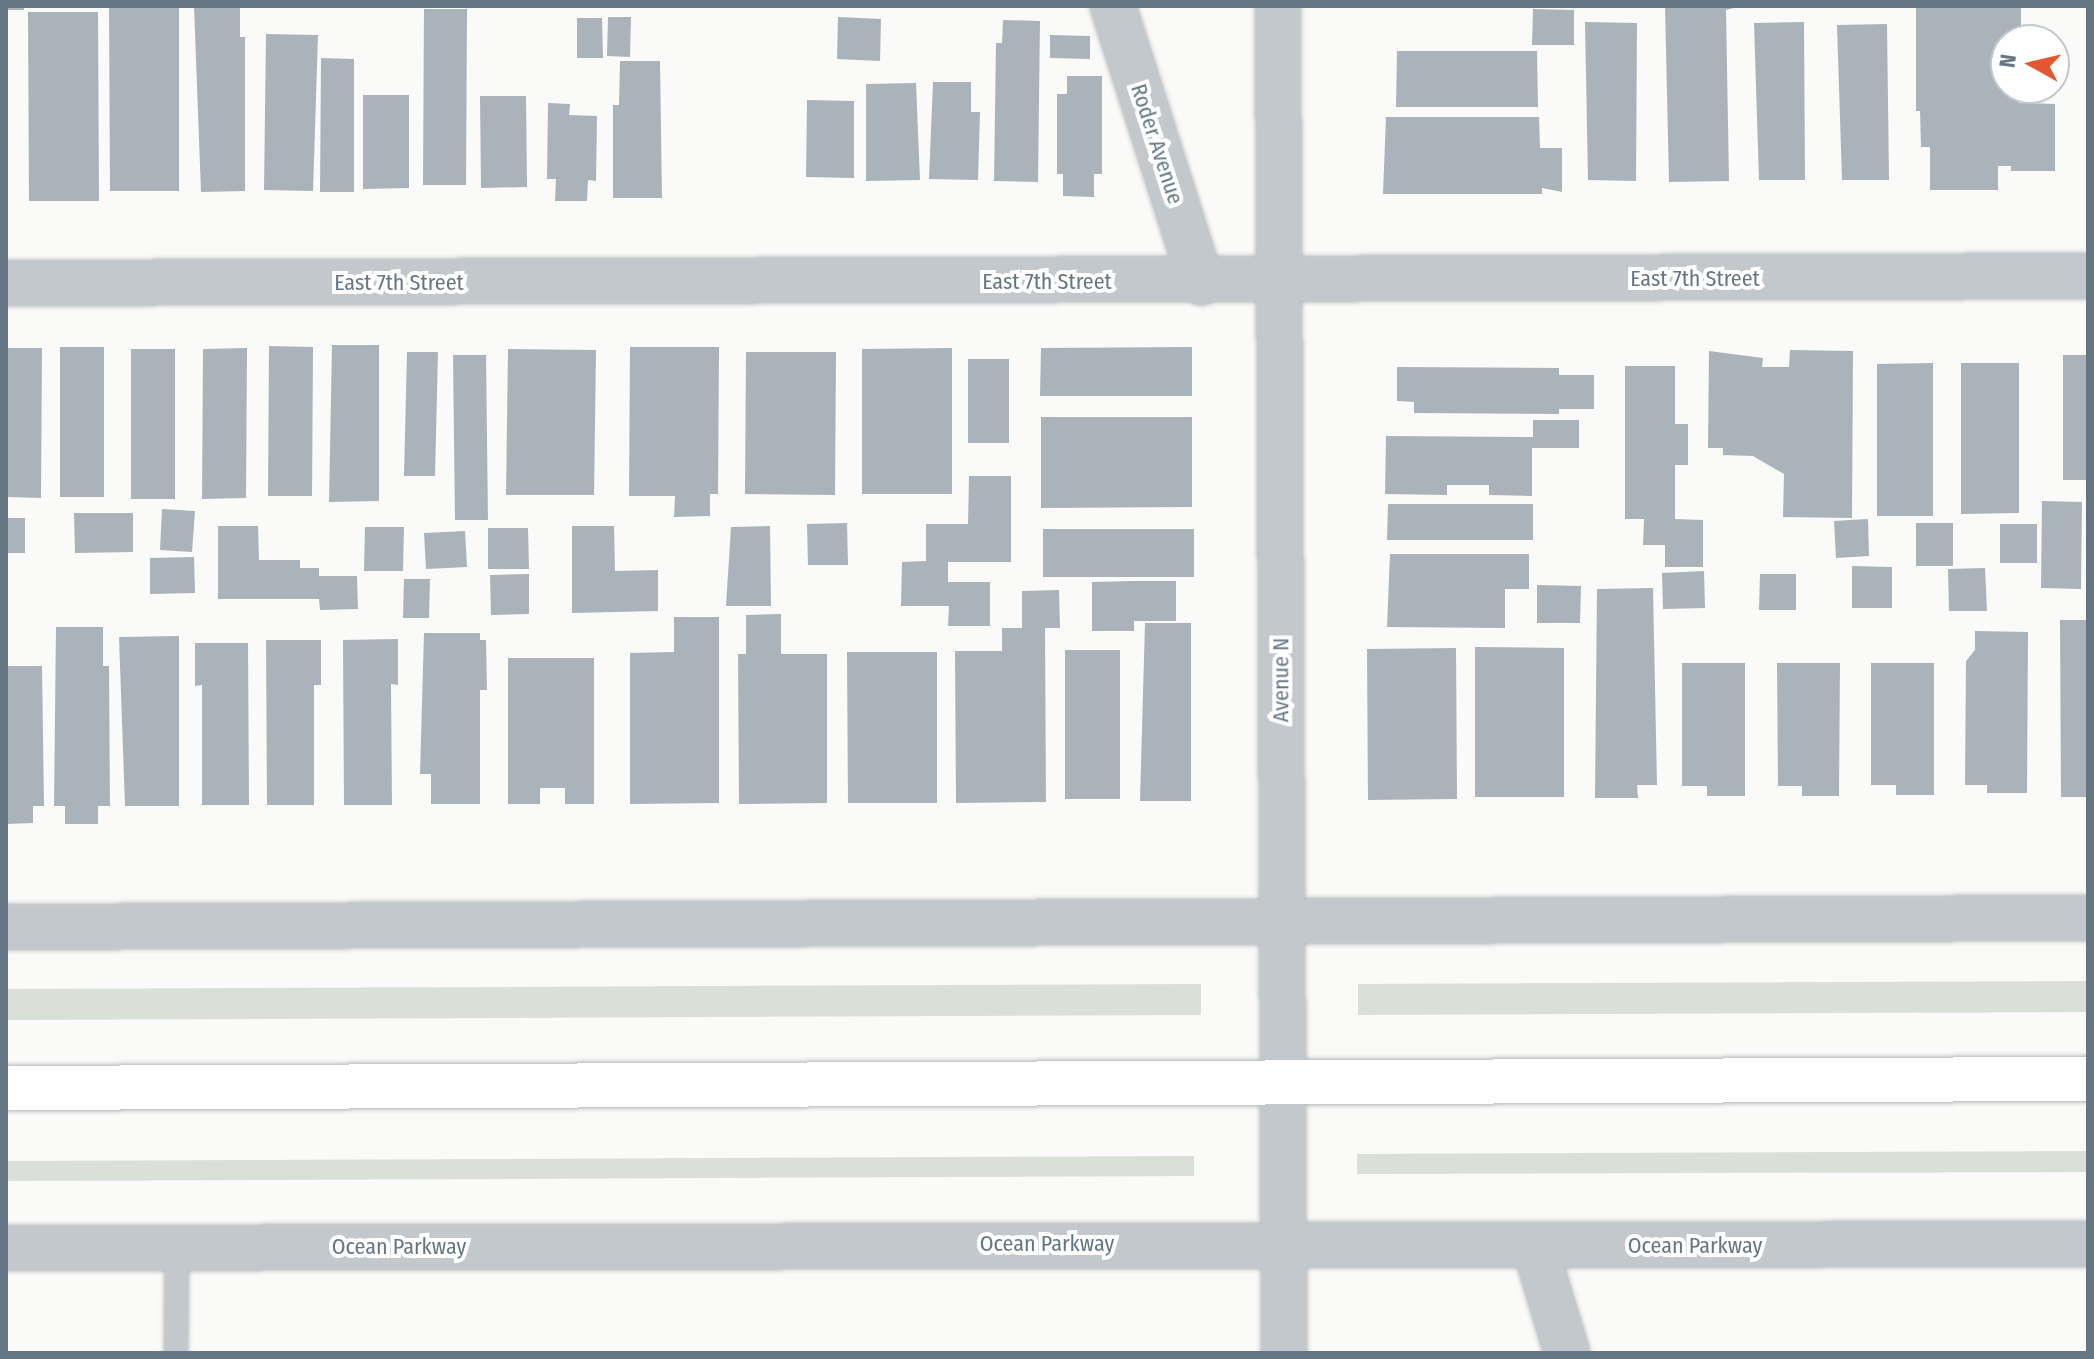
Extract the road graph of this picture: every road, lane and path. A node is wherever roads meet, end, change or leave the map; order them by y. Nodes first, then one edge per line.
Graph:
1 (1113, 6) edge
2 (1278, 6) edge
3 (2088, 276) edge
4 (1201, 282) junction
5 (1279, 282) junction
6 (6, 283) edge
7 (2088, 918) edge
8 (1283, 920) junction
9 (6, 927) edge
10 (2088, 1079) edge
11 (1283, 1082) junction
12 (6, 1088) edge
13 (1282, 1243) junction
14 (2088, 1244) edge
15 (1535, 1247) junction
16 (6, 1248) edge
17 (177, 1248) junction
18 (176, 1353) edge
19 (1284, 1353) edge
20 (1567, 1353) edge

1 - 4 street, Roder Avenue
2 - 5 street, Avenue N
3 - 5 street, East 7th Street
4 - 5 street, East 7th Street
4 - 6 street, East 7th Street
5 - 8 street, Avenue N
7 - 8 street
8 - 9 street
8 - 11 street, Avenue N
10 - 11 main road
11 - 12 main road
11 - 13 street, Avenue N
13 - 15 street, Ocean Parkway
13 - 17 street, Ocean Parkway
13 - 19 street, Avenue N
14 - 15 street, Ocean Parkway
15 - 20 street
16 - 17 street, Ocean Parkway
17 - 18 lane

